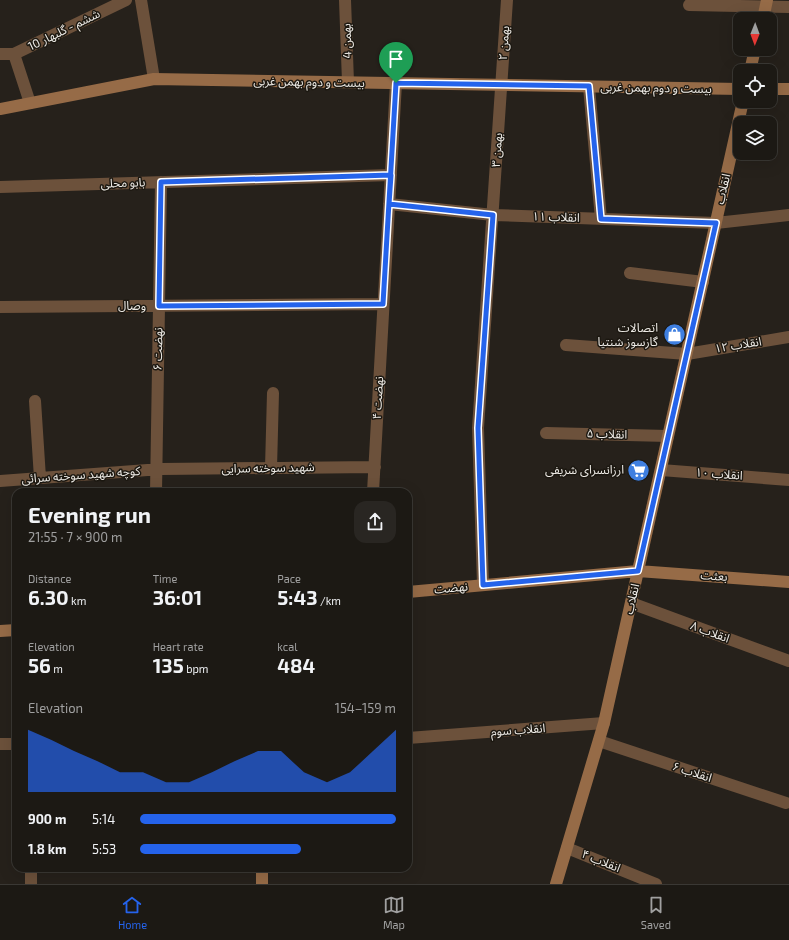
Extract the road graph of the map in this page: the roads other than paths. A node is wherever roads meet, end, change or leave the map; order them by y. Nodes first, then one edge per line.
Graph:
1 (126, 0) edge
2 (141, 0) edge
3 (345, 0) edge
4 (507, 0) edge
5 (766, 3) edge
6 (689, 5) dead end
7 (789, 6) edge
8 (0, 54) edge
9 (14, 54) junction
10 (154, 79) junction
11 (348, 82) junction
12 (396, 83) junction
13 (501, 85) junction
14 (589, 86) junction
15 (733, 89) edge
16 (777, 89) edge
17 (789, 89) edge
18 (30, 103) junction
19 (741, 108) edge
20 (0, 109) edge
21 (391, 175) junction
22 (161, 182) junction
23 (0, 187) edge
24 (389, 204) junction
25 (493, 215) junction
26 (789, 215) edge
27 (601, 219) junction
28 (716, 223) junction
29 (630, 273) dead end
30 (703, 282) junction
31 (383, 304) junction
32 (159, 306) junction
33 (0, 307) edge
34 (789, 337) edge
35 (566, 345) dead end
36 (687, 354) junction
37 (273, 393) dead end
38 (35, 401) dead end
39 (546, 433) dead end
40 (668, 436) junction
41 (375, 467) junction
42 (271, 468) junction
43 (159, 470) junction
44 (661, 470) junction
45 (40, 478) junction
46 (784, 479) edge
47 (0, 481) edge
48 (157, 488) edge
49 (373, 488) edge
50 (638, 571) junction
51 (789, 582) edge
52 (483, 585) junction
53 (412, 592) edge
54 (631, 603) junction
55 (12, 630) edge
56 (0, 631) edge
57 (789, 661) edge
58 (604, 723) junction
59 (412, 738) edge
60 (599, 741) junction
61 (0, 744) edge
62 (12, 744) edge
63 (786, 803) dead end
64 (567, 848) junction
65 (31, 872) edge
66 (262, 872) edge
67 (31, 884) edge
68 (262, 884) edge
69 (556, 884) edge
70 (656, 884) edge

1 - 9 street, ششم - گلبهار 10
2 - 10 street
3 - 11 street, بهمن 4
4 - 13 street, ۲ بهمن
5 - 6 street
5 - 7 street
8 - 9 street, ششم - گلبهار 10
9 - 18 street
10 - 11 street, بیست و دوم بهمن غربی
10 - 18 street, بیست و دوم بهمن غربی
11 - 12 street, بیست و دوم بهمن غربی
12 - 13 street, بیست و دوم بهمن غربی
12 - 21 street, ۴ نهضت
13 - 14 street, بیست و دوم بهمن غربی
13 - 25 street, ۳ بهمن
14 - 15 street, بیست و دوم بهمن غربی
14 - 27 street
16 - 17 street
18 - 20 street, بیست و دوم بهمن غربی
19 - 28 street, انقلاب
21 - 22 street, بابو محلی
21 - 24 street, ۴ نهضت
22 - 23 street, بابو محلی
22 - 32 street, ۶ نهضت
24 - 25 street, ۱۱ انقلاب
24 - 31 street, ۴ نهضت
25 - 27 street, ۱۱ انقلاب
25 - 52 street, ۳ بهمن
26 - 28 street, ۱۱ انقلاب
27 - 28 street, ۱۱ انقلاب
28 - 30 street, انقلاب
29 - 30 street
30 - 36 street, انقلاب
31 - 32 street, وصال
31 - 41 street, ۴ نهضت
32 - 33 street, وصال
32 - 43 street, ۶ نهضت
34 - 36 street, ۱۲ انقلاب
35 - 36 street, ۱۲ انقلاب
36 - 40 street, انقلاب
37 - 42 street
38 - 45 street
39 - 40 street, ۵ انقلاب
40 - 44 street, انقلاب
41 - 42 street, شهید سوخته سرایی
41 - 49 street, ۴ نهضت
42 - 43 street, شهید سوخته سرایی
43 - 45 street, کوچه شهید سوخته سرائی
43 - 48 street, ۶ نهضت
44 - 46 street, ۱۰ انقلاب
44 - 50 street, انقلاب
45 - 47 street, کوچه شهید سوخته سرائی
50 - 51 street, بعثت
50 - 52 street, نهضت
50 - 54 street, انقلاب
52 - 53 street, نهضت
54 - 57 street, ۸ انقلاب
54 - 58 street, انقلاب
55 - 56 street
58 - 59 street, انقلاب سوم
58 - 60 street, انقلاب
60 - 63 street, ۶ انقلاب
60 - 64 street, انقلاب
61 - 62 street
64 - 69 street, انقلاب
64 - 70 street, ۴ انقلاب
65 - 67 street
66 - 68 street

